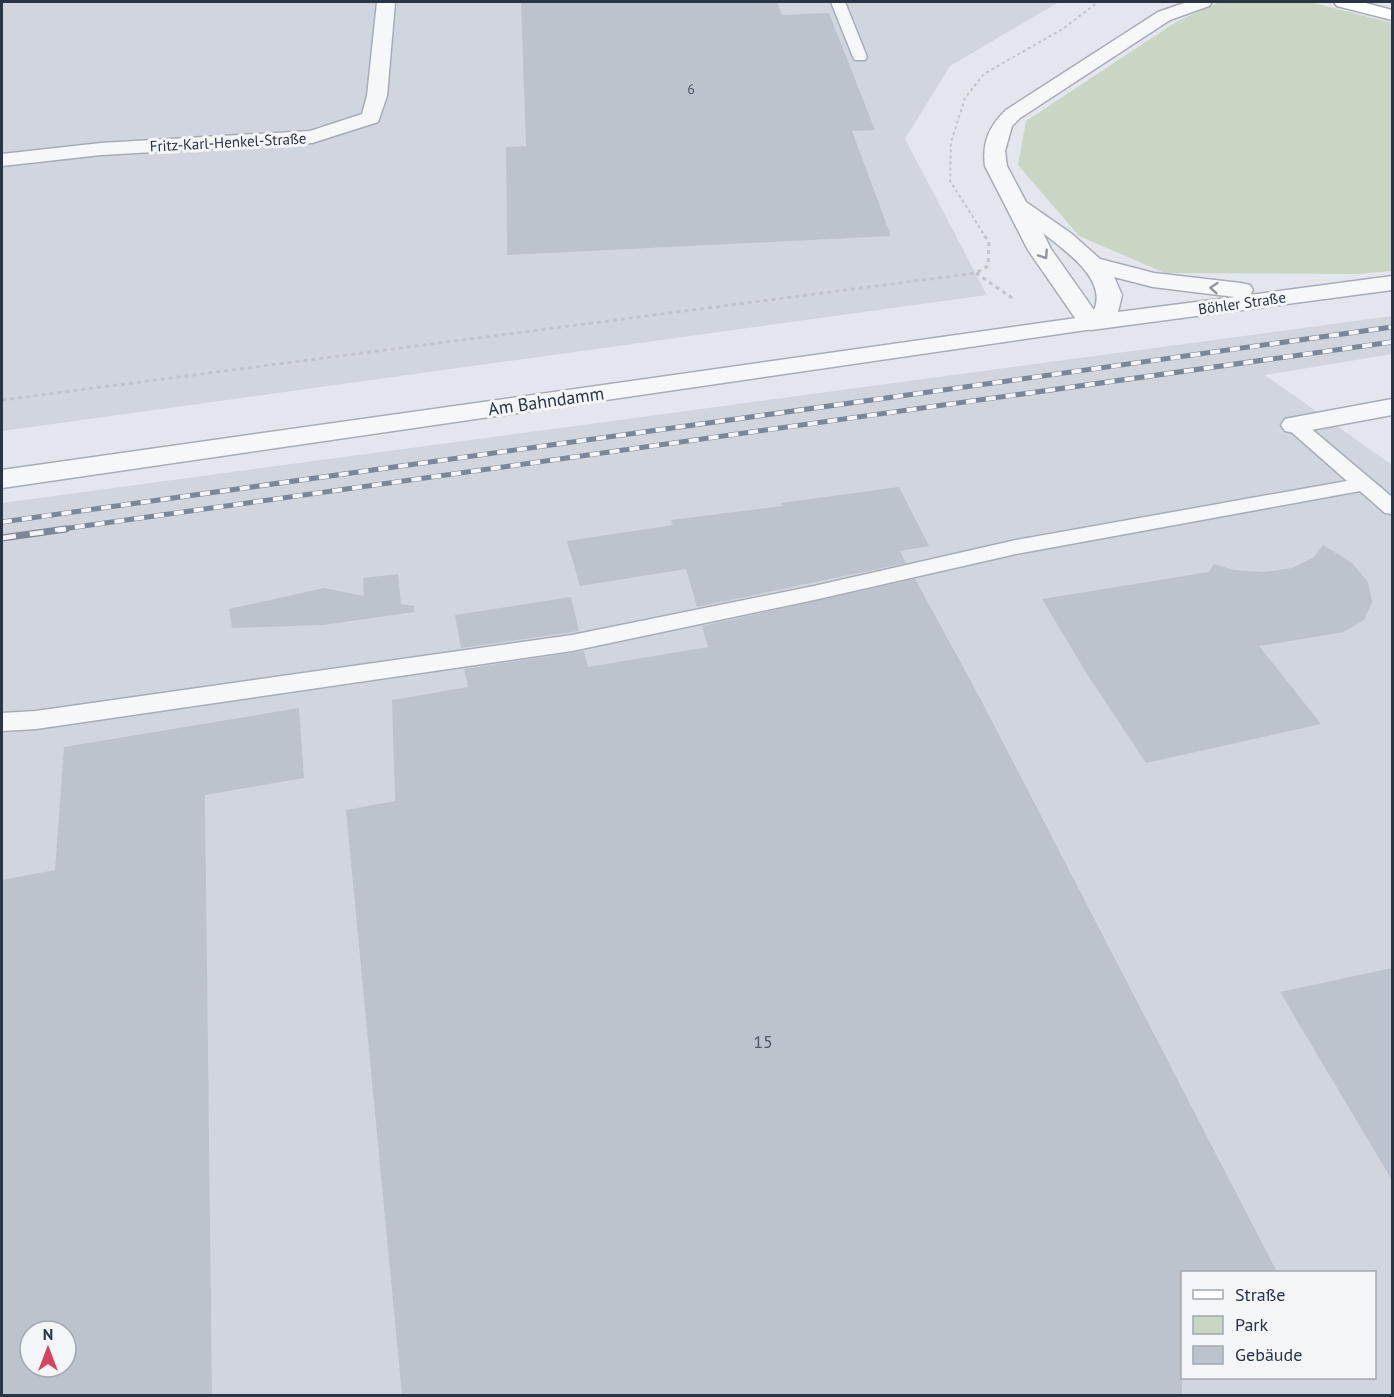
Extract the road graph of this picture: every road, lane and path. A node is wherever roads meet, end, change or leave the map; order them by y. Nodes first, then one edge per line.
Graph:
1 (386, 2) edge
2 (838, 2) edge
3 (1203, 2) edge
4 (1343, 2) edge
5 (1169, 9) edge
6 (1392, 15) edge
7 (860, 57) dead end
8 (2, 160) edge
9 (1017, 203) junction
10 (1093, 264) junction
11 (988, 266) dead end
12 (1392, 283) edge
13 (1335, 291) junction
14 (1091, 323) junction
15 (2, 400) edge
16 (1392, 407) edge
17 (1295, 425) joint
18 (2, 479) edge
19 (1364, 484) junction
20 (1392, 508) edge
21 (2, 722) edge

1 - 8 street, Fritz-Karl-Henkel-Straße
2 - 7 lane
3 - 5 street
4 - 6 main road
5 - 9 street
9 - 10 street
9 -> 14 street
13 -> 10 street
10 - 14 street
11 - 15 path
12 - 13 street, Böhler Straße
13 - 14 street, Böhler Straße
14 - 18 street, Am Bahndamm
16 - 17 street
17 - 19 lane
19 - 20 lane
19 - 21 lane

